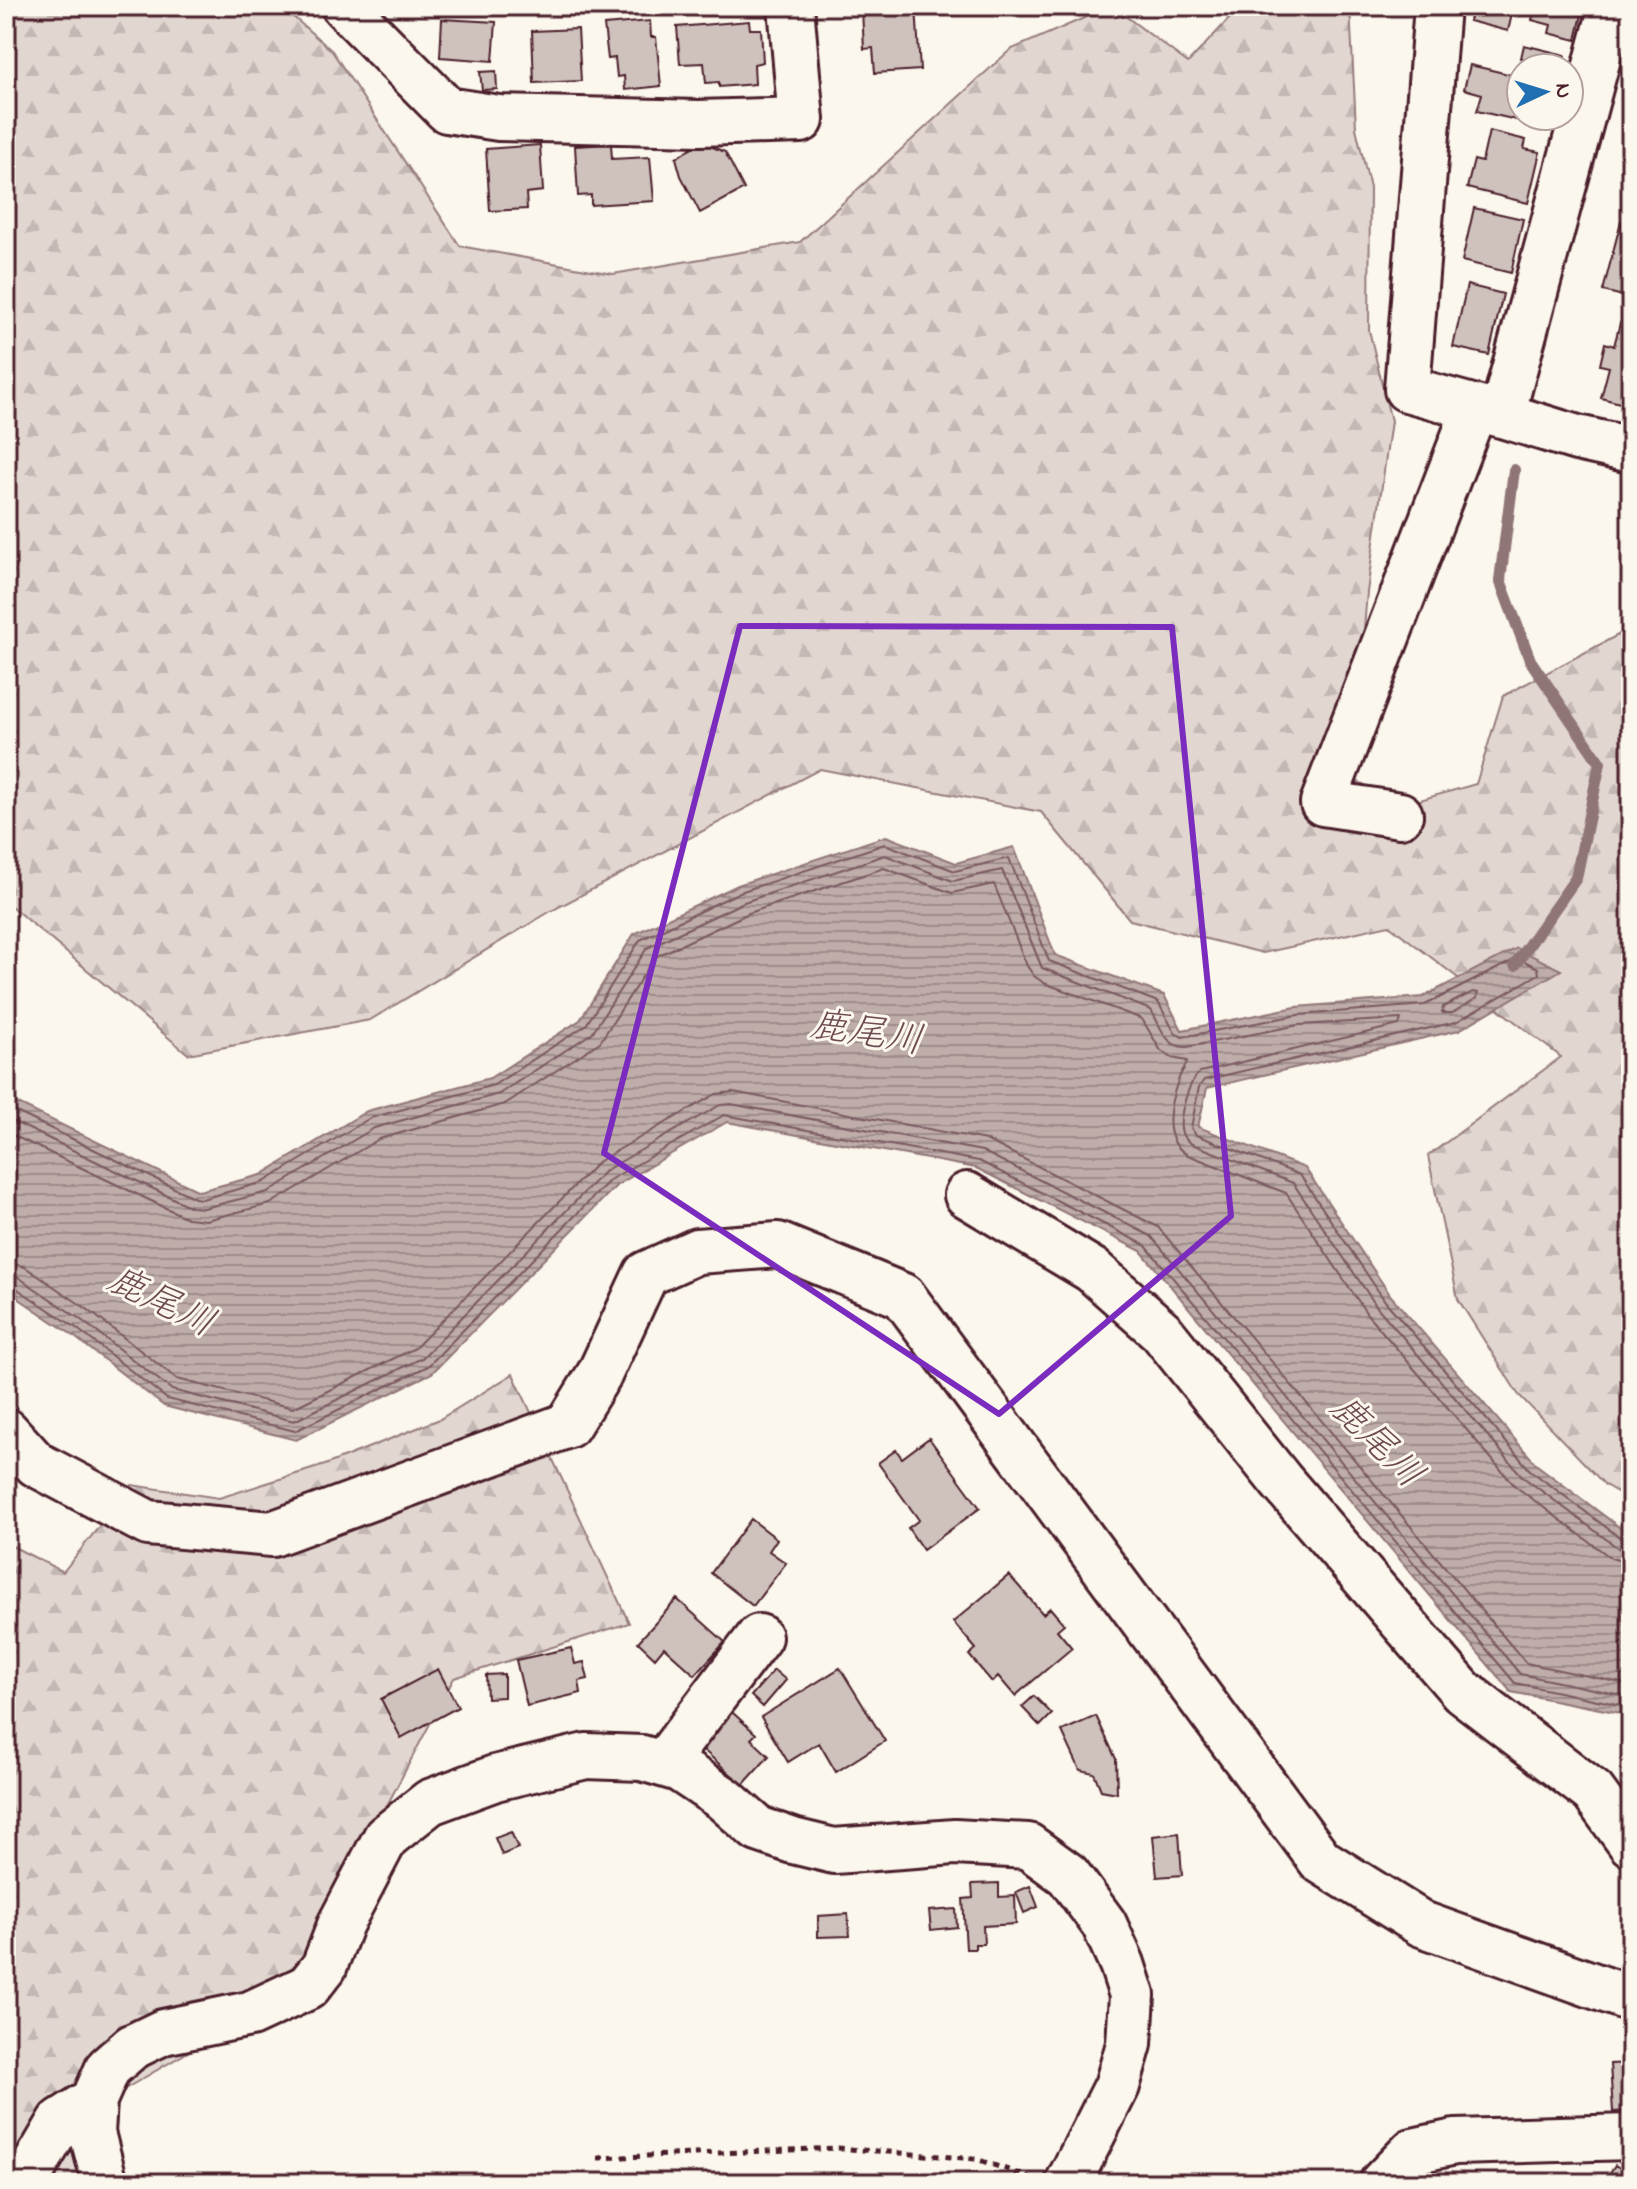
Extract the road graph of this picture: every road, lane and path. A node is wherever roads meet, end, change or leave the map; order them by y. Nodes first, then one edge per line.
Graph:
1 (344, 6) edge
2 (791, 6) edge
3 (1437, 6) edge
4 (1612, 6) edge
5 (1489, 411) junction
6 (1631, 450) edge
7 (1400, 815) dead end
8 (967, 1195) dead end
9 (6, 1431) edge
10 (759, 1637) dead end
11 (663, 1764) junction
12 (1631, 1844) edge
13 (1631, 1999) edge
14 (94, 2100) junction
15 (1631, 2137) edge
16 (598, 2158) dead end
17 (1050, 2181) edge
18 (10, 2183) edge
19 (105, 2183) edge
20 (1382, 2183) edge

1 - 2 street
3 - 5 street
4 - 5 street
5 - 6 street
5 - 7 street
8 - 12 street
9 - 13 street
10 - 11 street
11 - 14 street
11 - 17 street
14 - 18 street
14 - 19 street
15 - 20 street
16 - 17 path

